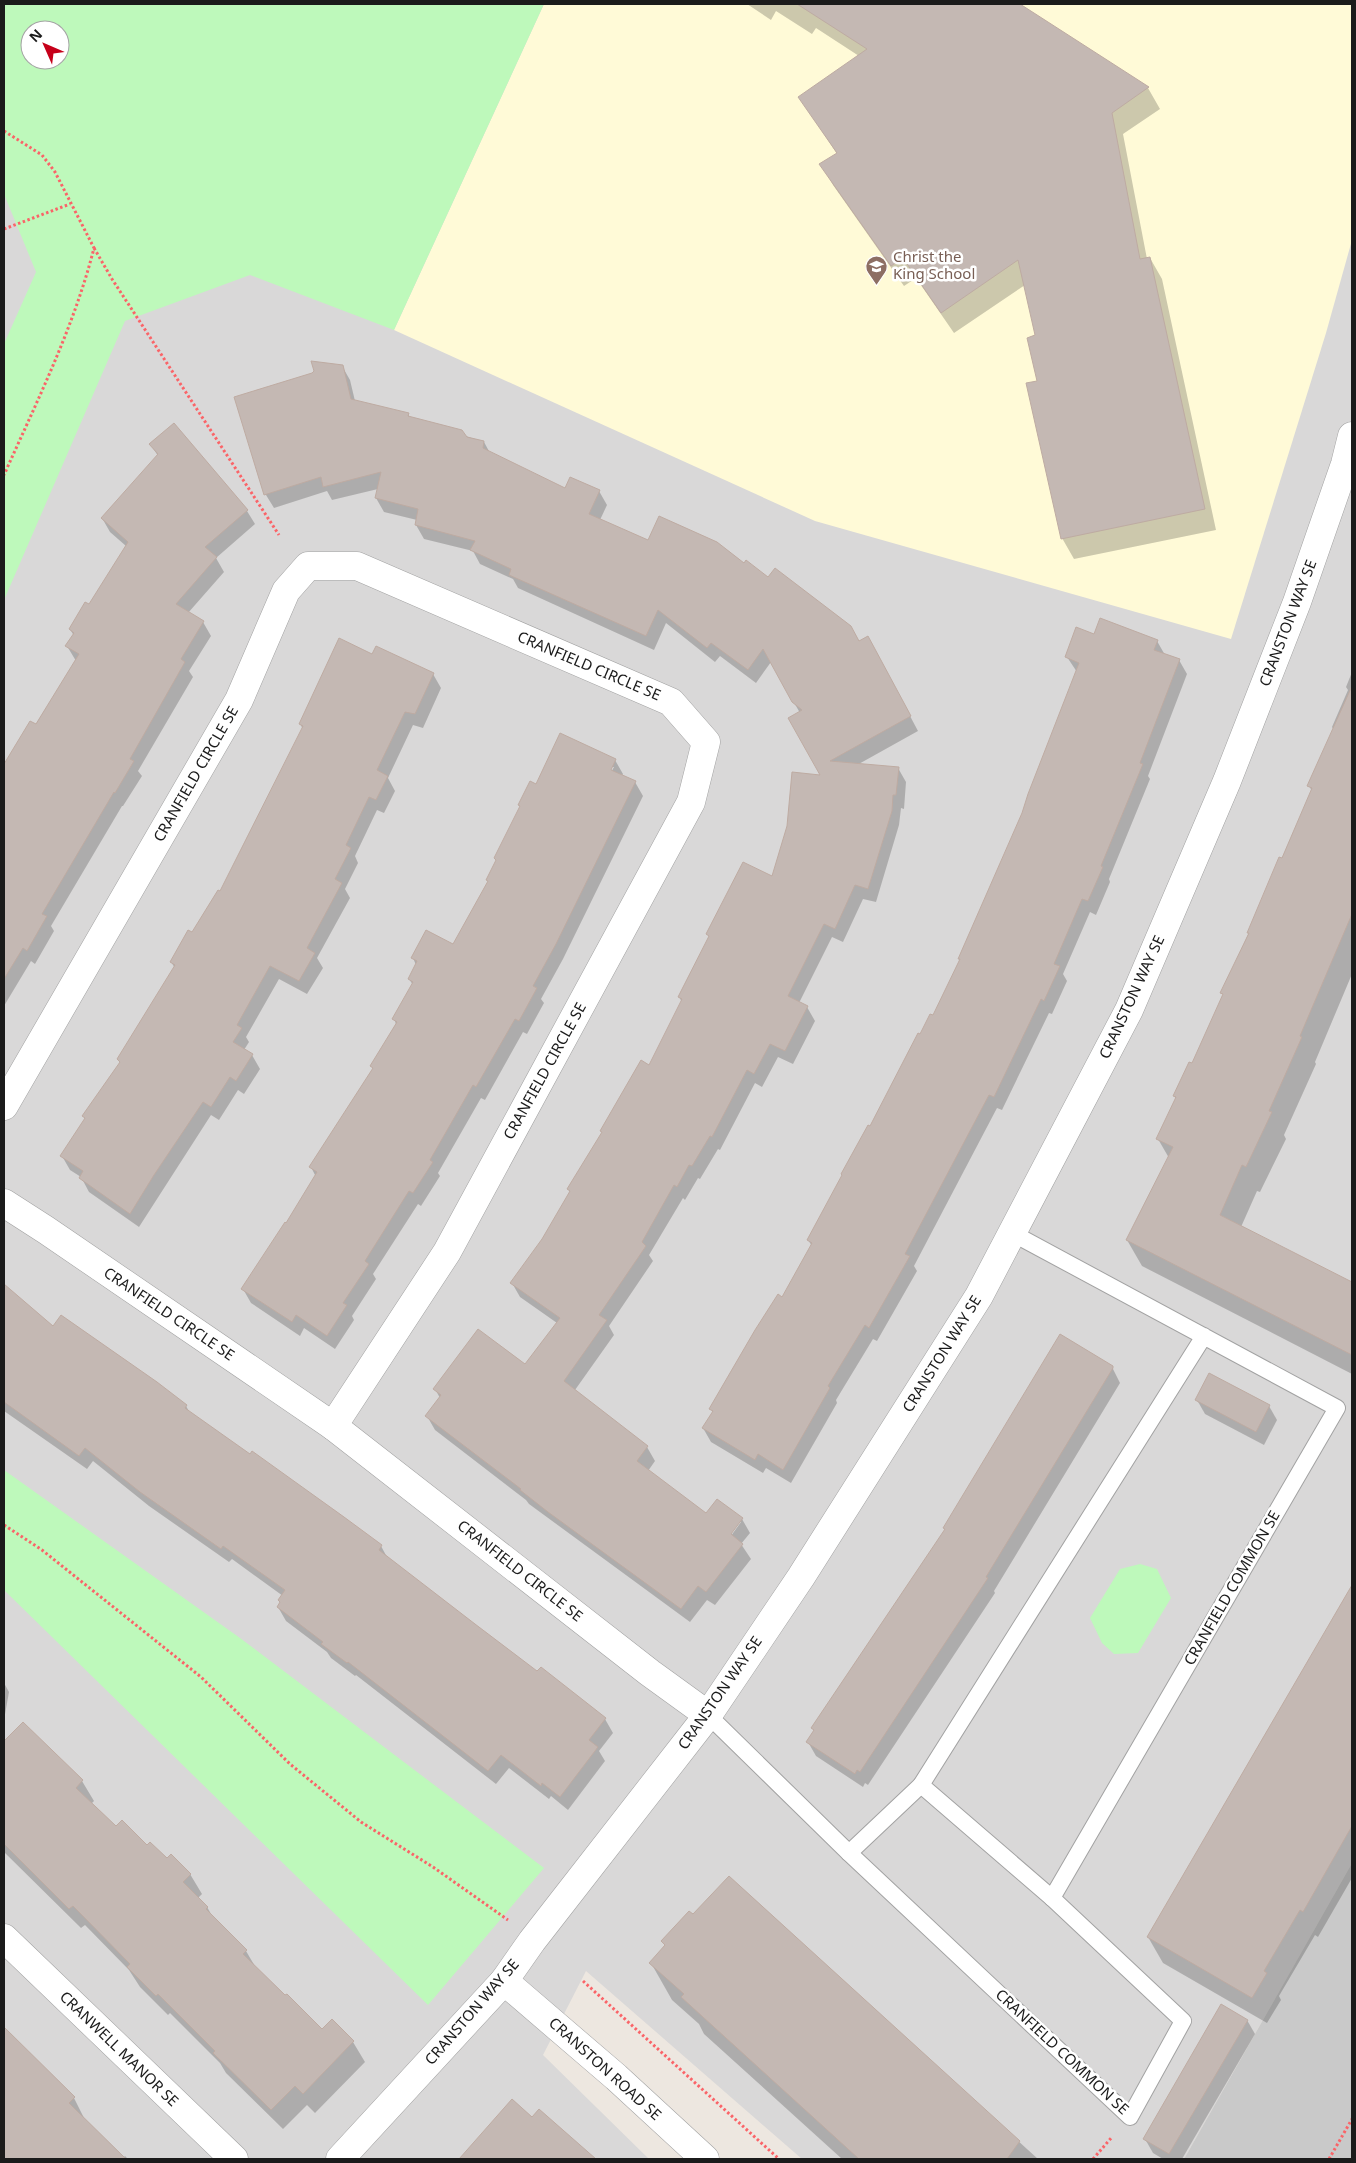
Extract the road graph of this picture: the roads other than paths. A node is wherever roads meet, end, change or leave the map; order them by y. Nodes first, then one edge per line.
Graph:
1 (1352, 436) edge
2 (1348, 465) edge
3 (4, 1106) edge
4 (4, 1203) edge
5 (1012, 1233) junction
6 (1204, 1336) junction
7 (333, 1426) junction
8 (708, 1714) junction
9 (920, 1785) junction
10 (849, 1853) junction
11 (1052, 1898) junction
12 (4, 1938) edge
13 (504, 1981) junction
14 (234, 2159) edge
15 (340, 2159) edge
16 (705, 2159) edge

1 - 2 street, CRANSTON WAY SE
2 - 5 street, CRANSTON WAY SE
3 - 7 street, CRANFIELD CIRCLE SE
4 - 7 street, CRANFIELD CIRCLE SE
5 - 6 lane, CRANFIELD COMMON SE
5 - 8 street, CRANSTON WAY SE
6 - 9 lane
6 - 11 lane, CRANFIELD COMMON SE
7 - 8 street, CRANFIELD CIRCLE SE
8 - 10 lane, CRANFIELD COMMON SE
8 - 13 street, CRANSTON WAY SE
9 - 10 lane
9 - 11 lane, CRANFIELD COMMON SE
10 - 11 lane, CRANFIELD COMMON SE
12 - 14 street, CRANWELL MANOR SE
13 - 15 street, CRANSTON WAY SE
13 - 16 street, CRANSTON ROAD SE

